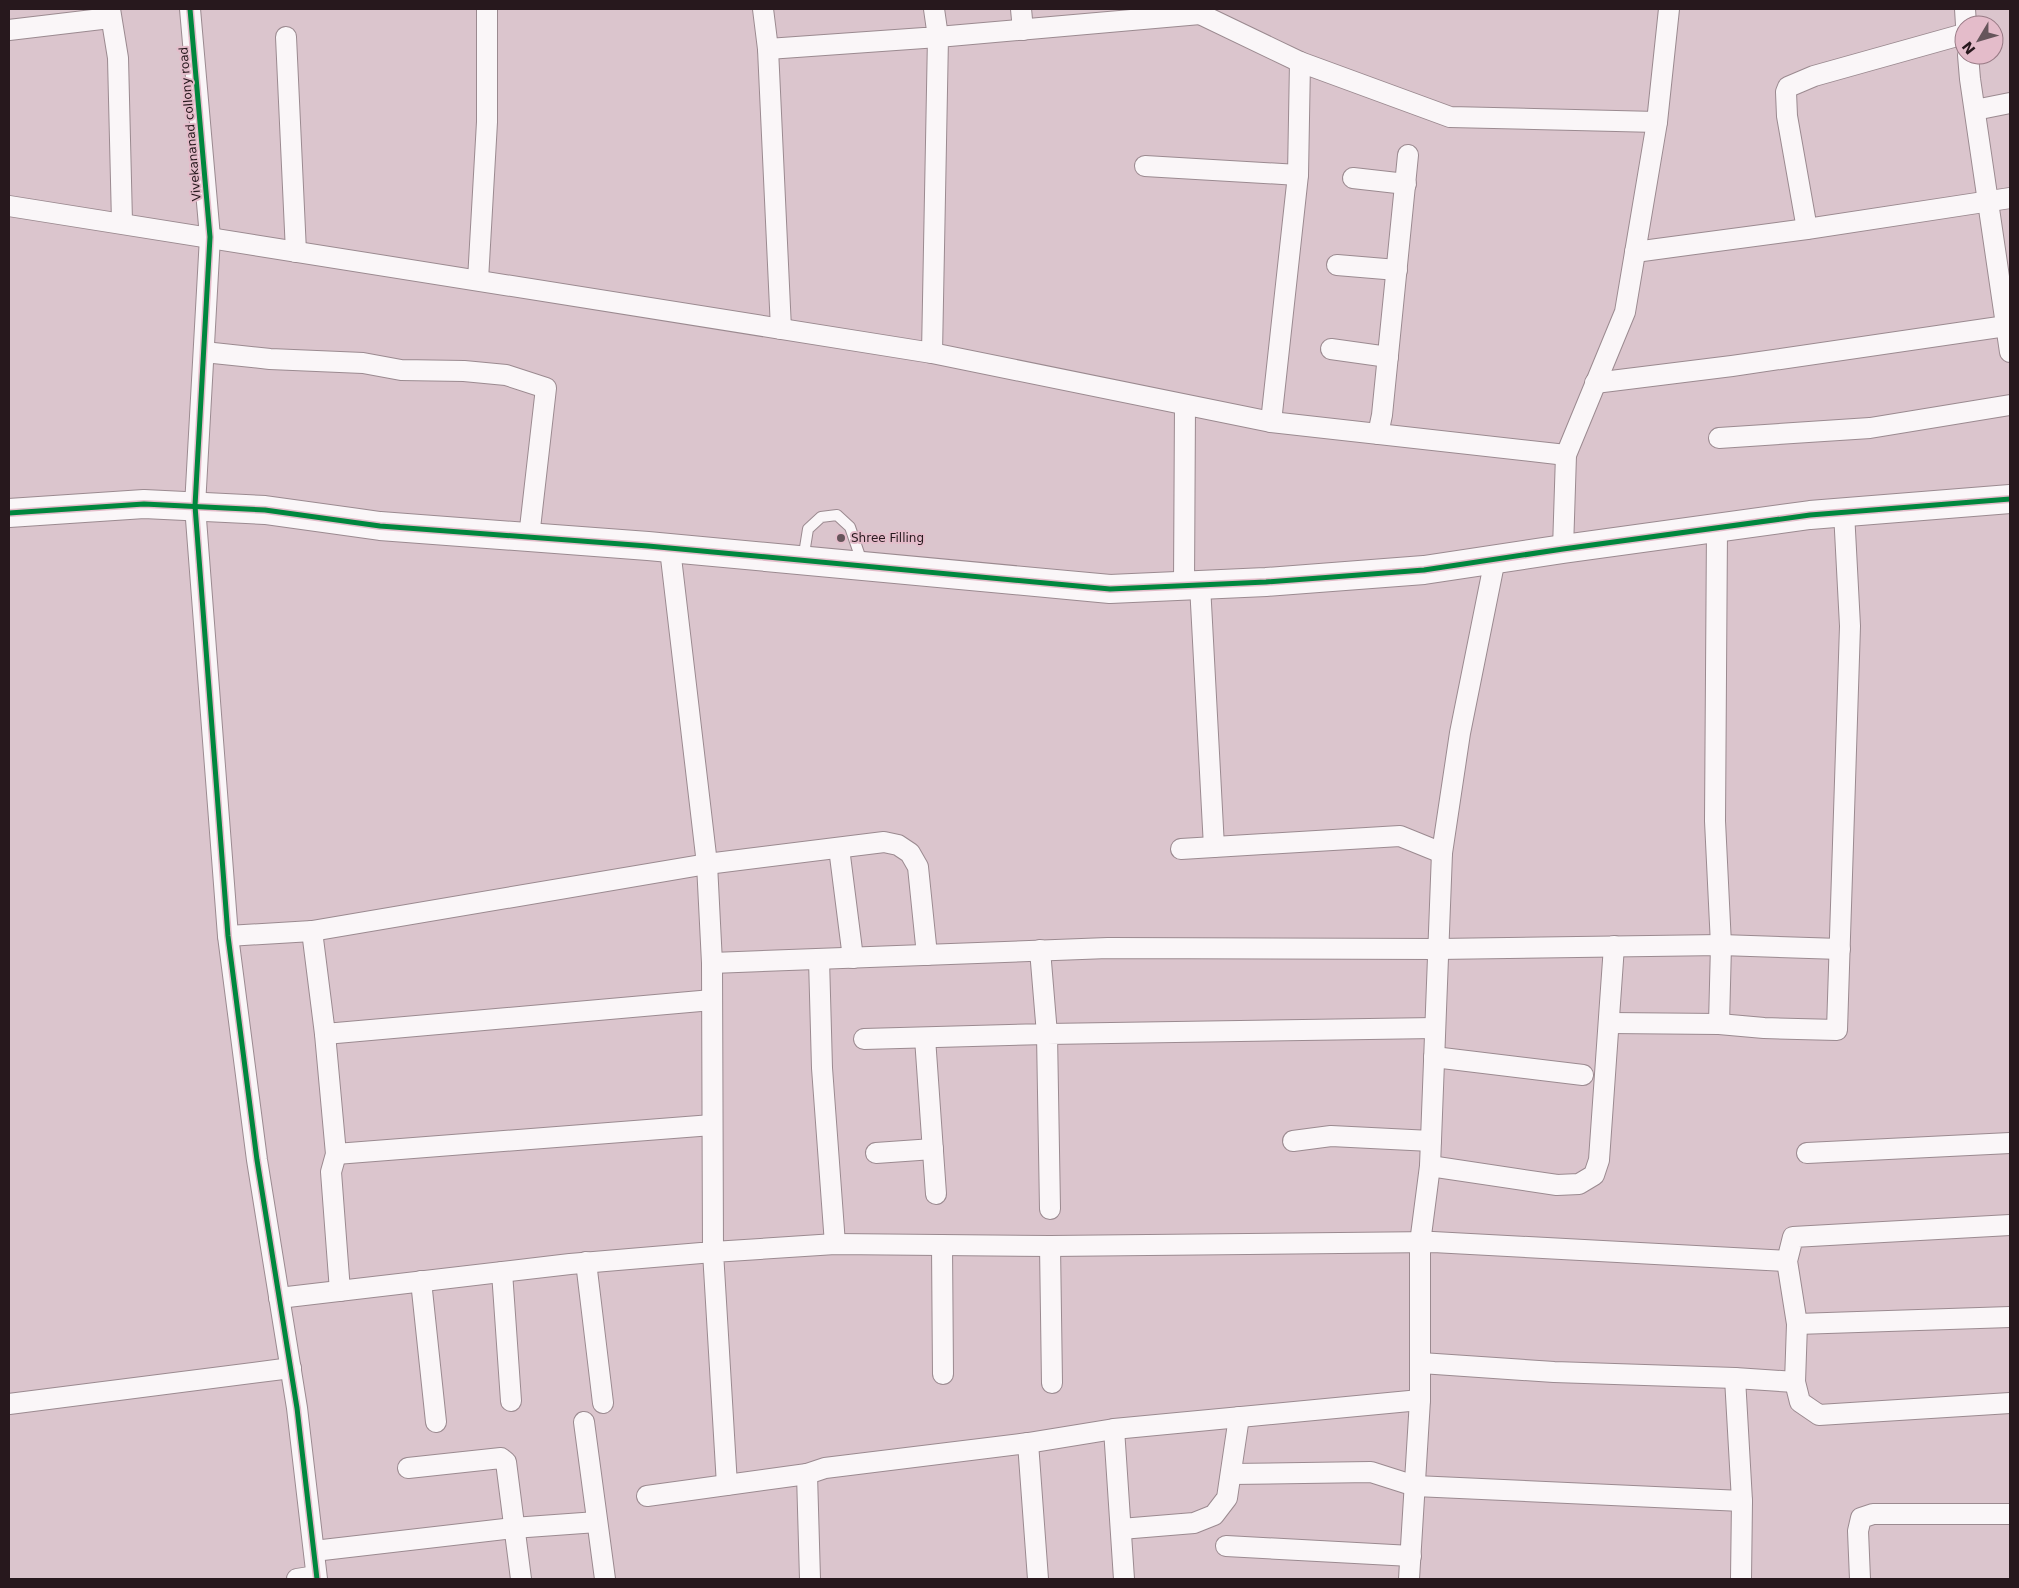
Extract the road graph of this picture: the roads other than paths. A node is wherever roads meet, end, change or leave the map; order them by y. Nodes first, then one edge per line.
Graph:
1 (190, 9) edge
2 (487, 9) edge
3 (763, 9) edge
4 (934, 9) edge
5 (1021, 9) edge
6 (1669, 9) edge
7 (1200, 12) edge
8 (110, 13) edge
9 (9, 30) edge
10 (1024, 30) junction
11 (286, 37) dead end
12 (938, 37) junction
13 (1954, 37) edge
14 (768, 49) junction
15 (1300, 62) junction
16 (1969, 65) edge
17 (2010, 103) edge
18 (1974, 110) junction
19 (1657, 122) junction
20 (1408, 154) dead end
21 (1145, 166) dead end
22 (1298, 175) junction
23 (1353, 178) dead end
24 (1406, 184) junction
25 (2010, 198) edge
26 (1988, 202) junction
27 (9, 206) edge
28 (122, 222) junction
29 (1807, 229) junction
30 (210, 237) junction
31 (296, 252) junction
32 (1635, 252) junction
33 (1337, 265) dead end
34 (1397, 270) junction
35 (478, 280) junction
36 (2006, 326) junction
37 (781, 329) junction
38 (1331, 349) dead end
39 (204, 352) junction
40 (2010, 352) edge
41 (932, 353) junction
42 (1388, 357) junction
43 (1595, 383) junction
44 (1185, 405) junction
45 (2010, 405) edge
46 (1271, 422) junction
47 (1378, 434) junction
48 (1719, 438) dead end
49 (1566, 455) junction
50 (2010, 499) edge
51 (195, 506) junction
52 (1844, 512) junction
53 (9, 513) edge
54 (1716, 528) junction
55 (529, 537) junction
56 (670, 548) junction
57 (1563, 549) junction
58 (1495, 559) junction
59 (803, 561) junction
60 (864, 567) junction
61 (1192, 585) junction
62 (1214, 847) junction
63 (840, 848) junction
64 (1181, 849) dead end
65 (1442, 853) junction
66 (706, 864) junction
67 (312, 931) junction
68 (228, 936) junction
69 (1720, 945) junction
70 (1614, 946) junction
71 (1438, 949) junction
72 (1040, 950) junction
73 (1840, 950) junction
74 (927, 955) junction
75 (853, 958) junction
76 (819, 959) junction
77 (712, 963) junction
78 (712, 1000) junction
79 (1610, 1023) junction
80 (1720, 1024) junction
81 (1435, 1028) junction
82 (325, 1034) junction
83 (1047, 1034) junction
84 (925, 1038) junction
85 (864, 1039) dead end
86 (1434, 1057) junction
87 (1582, 1075) dead end
88 (712, 1124) junction
89 (1293, 1141) dead end
90 (1431, 1141) junction
91 (2010, 1143) edge
92 (933, 1149) junction
93 (1807, 1153) dead end
94 (336, 1154) junction
95 (876, 1154) dead end
96 (1430, 1166) junction
97 (936, 1194) dead end
98 (1050, 1209) dead end
99 (2010, 1225) edge
100 (1420, 1243) junction
101 (835, 1244) junction
102 (942, 1245) junction
103 (1050, 1246) junction
104 (713, 1252) junction
105 (1787, 1261) junction
106 (586, 1262) junction
107 (502, 1272) junction
108 (421, 1281) junction
109 (340, 1291) junction
110 (279, 1298) junction
111 (2010, 1317) edge
112 (1797, 1324) junction
113 (1421, 1363) junction
114 (291, 1368) junction
115 (943, 1374) dead end
116 (1736, 1378) junction
117 (1795, 1382) junction
118 (1052, 1383) dead end
119 (1420, 1400) junction
120 (511, 1401) dead end
121 (603, 1403) dead end
122 (2010, 1403) edge
123 (9, 1404) edge
124 (1239, 1417) junction
125 (436, 1422) dead end
126 (584, 1422) dead end
127 (1114, 1430) junction
128 (1028, 1443) junction
129 (408, 1468) dead end
130 (807, 1474) junction
131 (1231, 1474) junction
132 (727, 1485) junction
133 (1415, 1486) junction
134 (647, 1496) dead end
135 (1742, 1501) junction
136 (2010, 1514) edge
137 (597, 1522) junction
138 (513, 1528) junction
139 (1121, 1529) junction
140 (1226, 1546) dead end
141 (314, 1551) junction
142 (1411, 1556) junction
143 (310, 1578) edge
144 (521, 1579) edge
145 (605, 1579) edge
146 (810, 1579) edge
147 (1038, 1579) edge
148 (1124, 1579) edge
149 (1409, 1579) edge
150 (1741, 1579) edge
151 (1860, 1579) edge

1 - 30 street, Vivekananad collony road
2 - 35 street
3 - 14 street
4 - 12 street
5 - 10 street
6 - 19 street
7 - 10 street
7 - 15 street
8 - 9 street
8 - 28 street
10 - 12 street
11 - 31 street
12 - 14 street
12 - 41 street
13 - 29 street
14 - 37 street
15 - 19 street
15 - 22 street
16 - 18 street
17 - 18 street
18 - 26 street
19 - 32 street
20 - 24 street
21 - 22 street
22 - 46 street
23 - 24 street
24 - 34 street
25 - 26 street
26 - 29 street
26 - 36 street
27 - 28 street
28 - 30 street
29 - 32 street
30 - 31 street
30 - 39 street, Vivekananad collony road
31 - 35 street
32 - 43 street
33 - 34 street
34 - 42 street
35 - 37 street
36 - 40 street
36 - 43 street
37 - 41 street
38 - 42 street
39 - 51 street, Vivekananad collony road
39 - 55 street
41 - 44 street
42 - 47 street
43 - 49 street
44 - 46 street
44 - 61 street
45 - 48 street
46 - 47 street
47 - 49 street
49 - 57 street
50 - 52 street
51 - 53 street
51 - 55 street
51 - 68 street, Vivekananad collony road
52 - 54 street
52 - 73 street
54 - 57 street
54 - 69 street
55 - 56 street
56 - 59 street
56 - 66 street
57 - 58 street
58 - 61 street
58 - 65 street
59 - 60 street
59 - 60 lane
60 - 61 street
61 - 62 street
62 - 64 street
62 - 65 street
63 - 66 street
63 - 74 street
63 - 75 street
65 - 71 street
66 - 67 street
66 - 77 street
67 - 68 street
67 - 82 street
68 - 110 street, Vivekananad collony road
69 - 70 street
69 - 73 street
69 - 80 street
70 - 71 street
70 - 79 street
71 - 72 street
71 - 81 street
72 - 74 street
72 - 83 street
73 - 80 street
74 - 75 street
75 - 76 street
76 - 77 street
76 - 101 street
77 - 78 street
78 - 82 street
78 - 88 street
79 - 80 street
79 - 96 street
81 - 83 street
81 - 86 street
82 - 94 street
83 - 84 street
83 - 98 street
84 - 85 street
84 - 92 street
86 - 87 street
86 - 90 street
88 - 94 street
88 - 104 street
89 - 90 street
90 - 96 street
91 - 93 street
92 - 95 street
92 - 97 street
94 - 109 street
96 - 100 street
99 - 105 street
100 - 103 street
100 - 105 street
100 - 113 street
101 - 102 street
101 - 104 street
102 - 103 street
102 - 115 street
103 - 118 street
104 - 106 street
104 - 132 street
105 - 112 street
106 - 107 street
106 - 121 street
107 - 108 street
107 - 120 street
108 - 109 street
108 - 125 street
109 - 110 street
110 - 114 street, Vivekananad collony road
111 - 112 street
112 - 117 street
113 - 116 street
113 - 119 street
114 - 123 street
114 - 141 street, Vivekananad collony road
116 - 117 street
116 - 135 street
117 - 122 street
119 - 124 street
119 - 133 street
124 - 127 street
124 - 131 street
126 - 137 street
127 - 128 street
127 - 139 street
128 - 130 street
128 - 147 street
129 - 138 street
130 - 132 street
130 - 146 street
131 - 133 street
131 - 139 street
132 - 134 street
133 - 135 street
133 - 142 street
135 - 150 street
136 - 151 street
137 - 138 street
137 - 145 street
138 - 141 street
138 - 144 street
139 - 148 street
140 - 142 street
141 - 143 street, Vivekananad collony road
142 - 149 street

